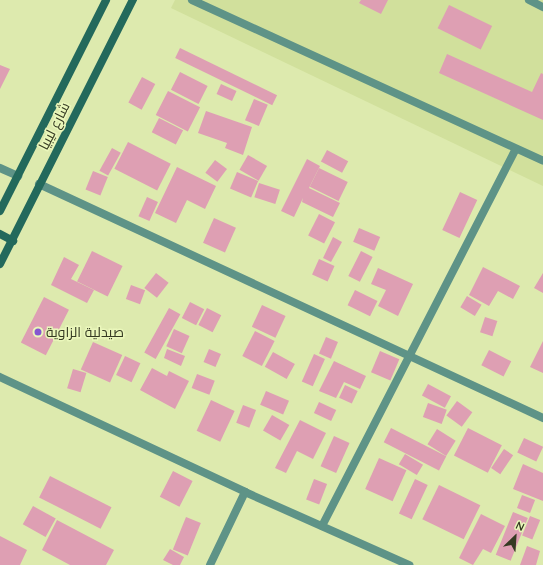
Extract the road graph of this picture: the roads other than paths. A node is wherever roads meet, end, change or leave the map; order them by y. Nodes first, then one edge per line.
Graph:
1 (106, 0) edge
2 (133, 0) edge
3 (192, 0) edge
4 (529, 0) edge
5 (543, 7) edge
6 (516, 149) junction
7 (543, 161) edge
8 (0, 168) edge
9 (18, 176) junction
10 (39, 184) junction
11 (0, 211) edge
12 (0, 234) edge
13 (12, 240) junction
14 (0, 264) edge
15 (408, 355) junction
16 (0, 377) edge
17 (543, 418) edge
18 (245, 492) junction
19 (322, 526) junction
20 (210, 565) edge
21 (409, 565) edge

1 - 9 main road, شارع ليبيا
2 - 10 main road, شارع ليبيا
3 - 6 street
4 - 5 street
6 - 7 street
6 - 15 street
8 - 9 street
9 - 11 main road, شارع ليبيا
10 - 13 main road, شارع ليبيا
10 - 15 street
12 - 13 main road
13 - 14 main road, شارع ليبيا
15 - 17 street
15 - 19 street
16 - 18 street
18 - 19 street
18 - 20 street
19 - 21 street

